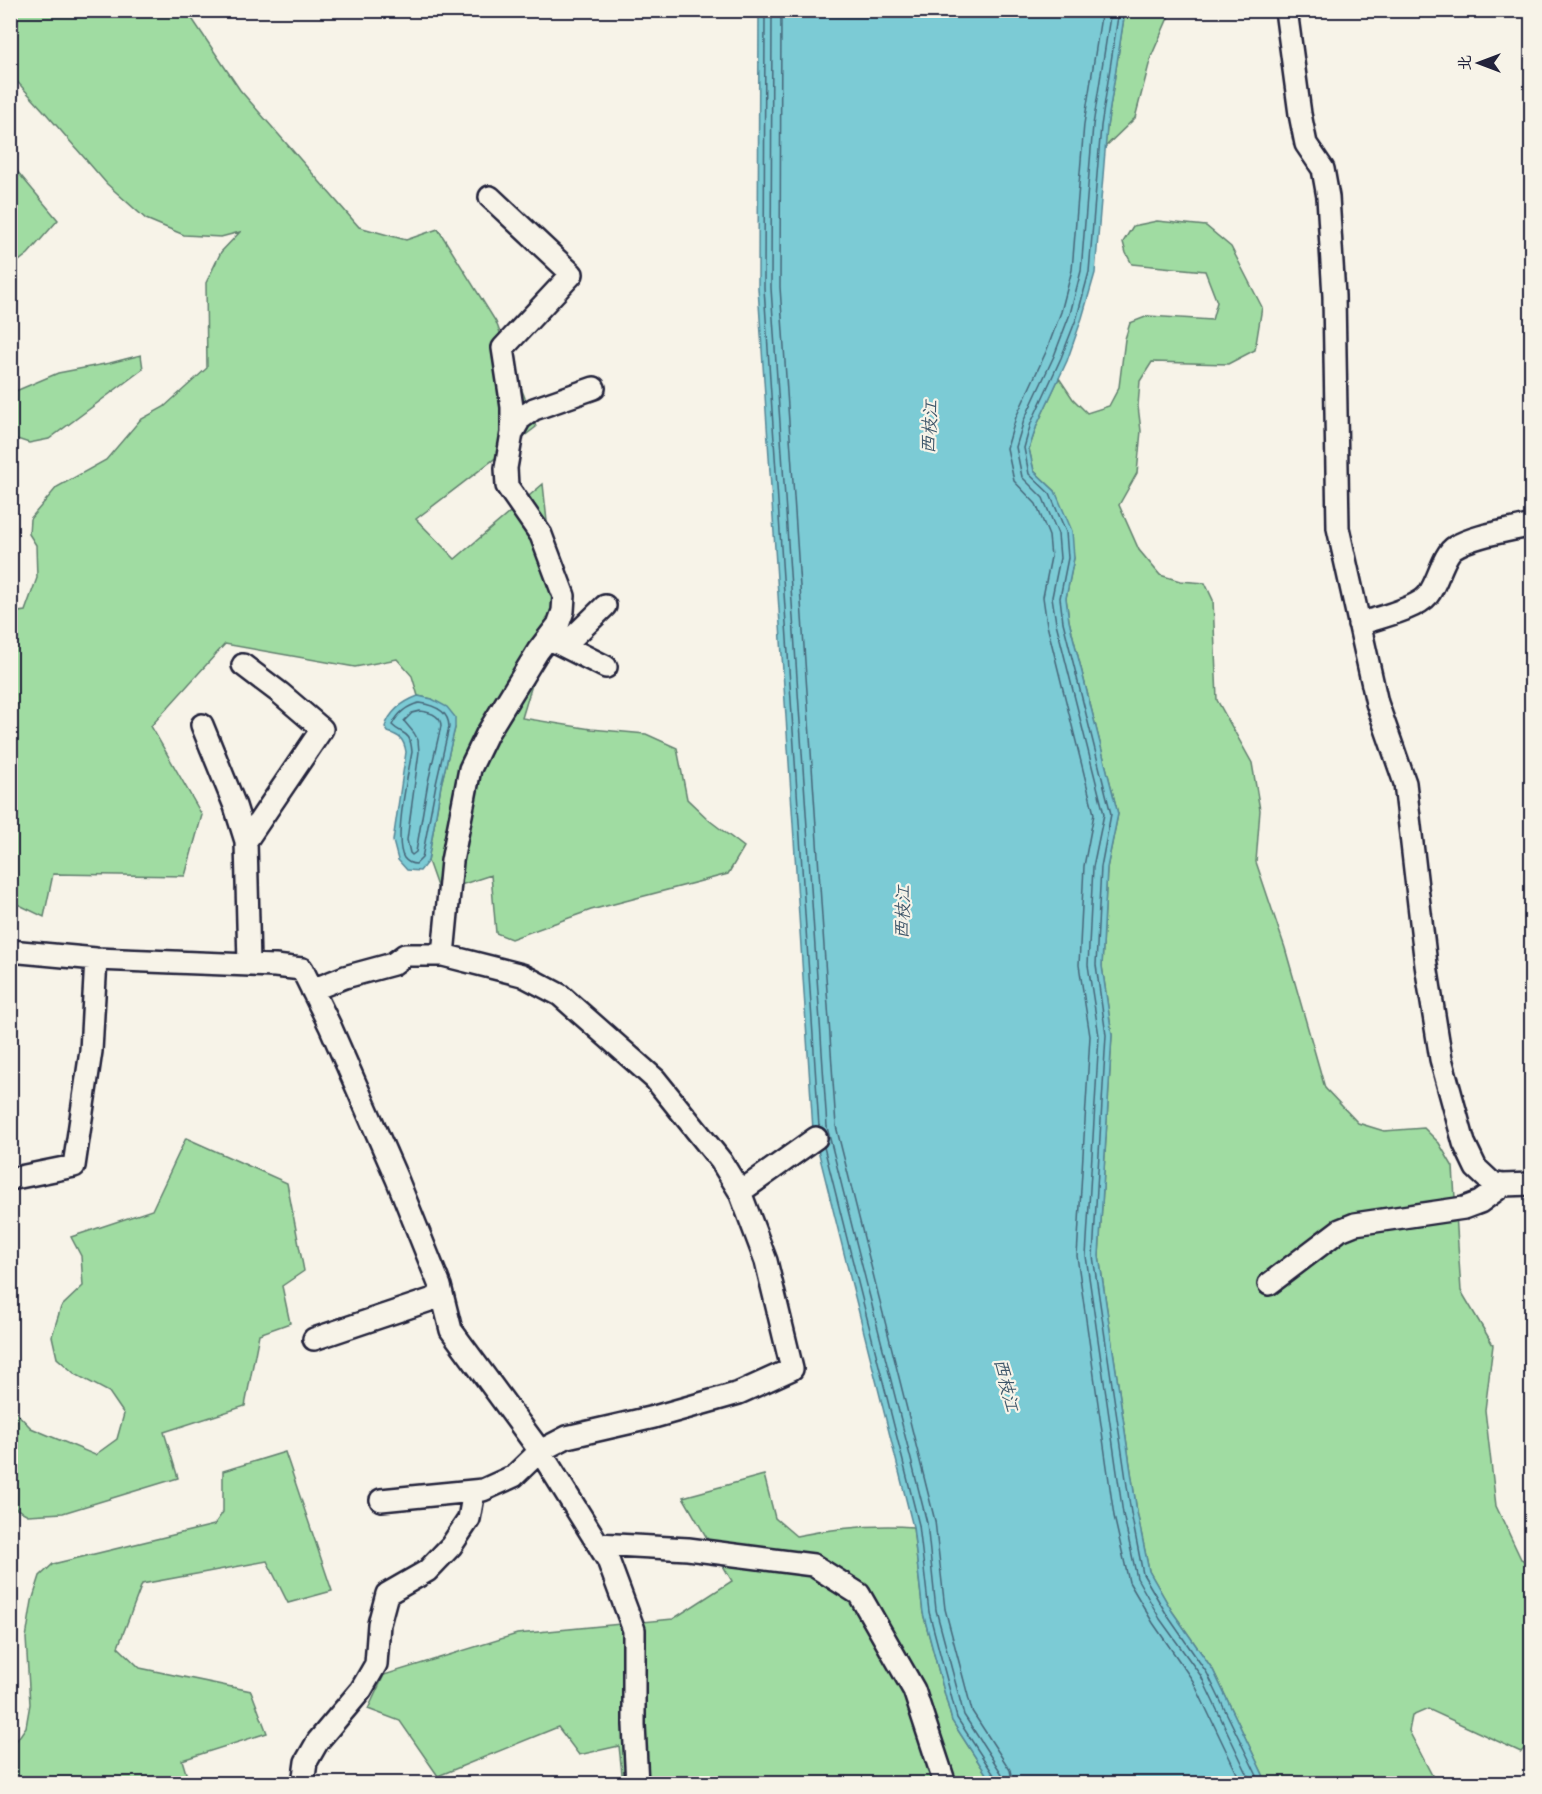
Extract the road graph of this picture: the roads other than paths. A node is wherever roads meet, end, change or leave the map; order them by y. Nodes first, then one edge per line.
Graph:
1 (1286, 10) edge
2 (490, 198) dead end
3 (594, 388) dead end
4 (512, 433) junction
5 (1532, 525) edge
6 (605, 606) dead end
7 (1359, 624) junction
8 (556, 642) junction
9 (243, 665) dead end
10 (606, 667) dead end
11 (202, 724) dead end
12 (246, 841) junction
13 (10, 951) edge
14 (442, 955) junction
15 (96, 959) junction
16 (249, 965) junction
17 (312, 990) junction
18 (816, 1138) dead end
19 (10, 1179) edge
20 (1532, 1184) edge
21 (1503, 1185) junction
22 (740, 1192) junction
23 (1269, 1284) dead end
24 (442, 1296) junction
25 (314, 1339) dead end
26 (540, 1451) junction
27 (474, 1491) junction
28 (381, 1500) dead end
29 (598, 1544) junction
30 (303, 1784) edge
31 (637, 1784) edge
32 (945, 1784) edge

1 - 7 street
2 - 4 street
3 - 4 street
4 - 8 street
5 - 7 street
6 - 8 street
7 - 21 street
8 - 10 street
8 - 14 street
9 - 12 street
11 - 12 street
12 - 16 street
13 - 15 street
14 - 17 street
14 - 22 street
15 - 16 street
15 - 19 street
16 - 17 street
17 - 24 street
18 - 22 street
20 - 21 street
21 - 23 street
22 - 26 street
24 - 25 street
24 - 26 street
26 - 27 street
26 - 29 street
27 - 28 street
27 - 30 street
29 - 31 street
29 - 32 street

